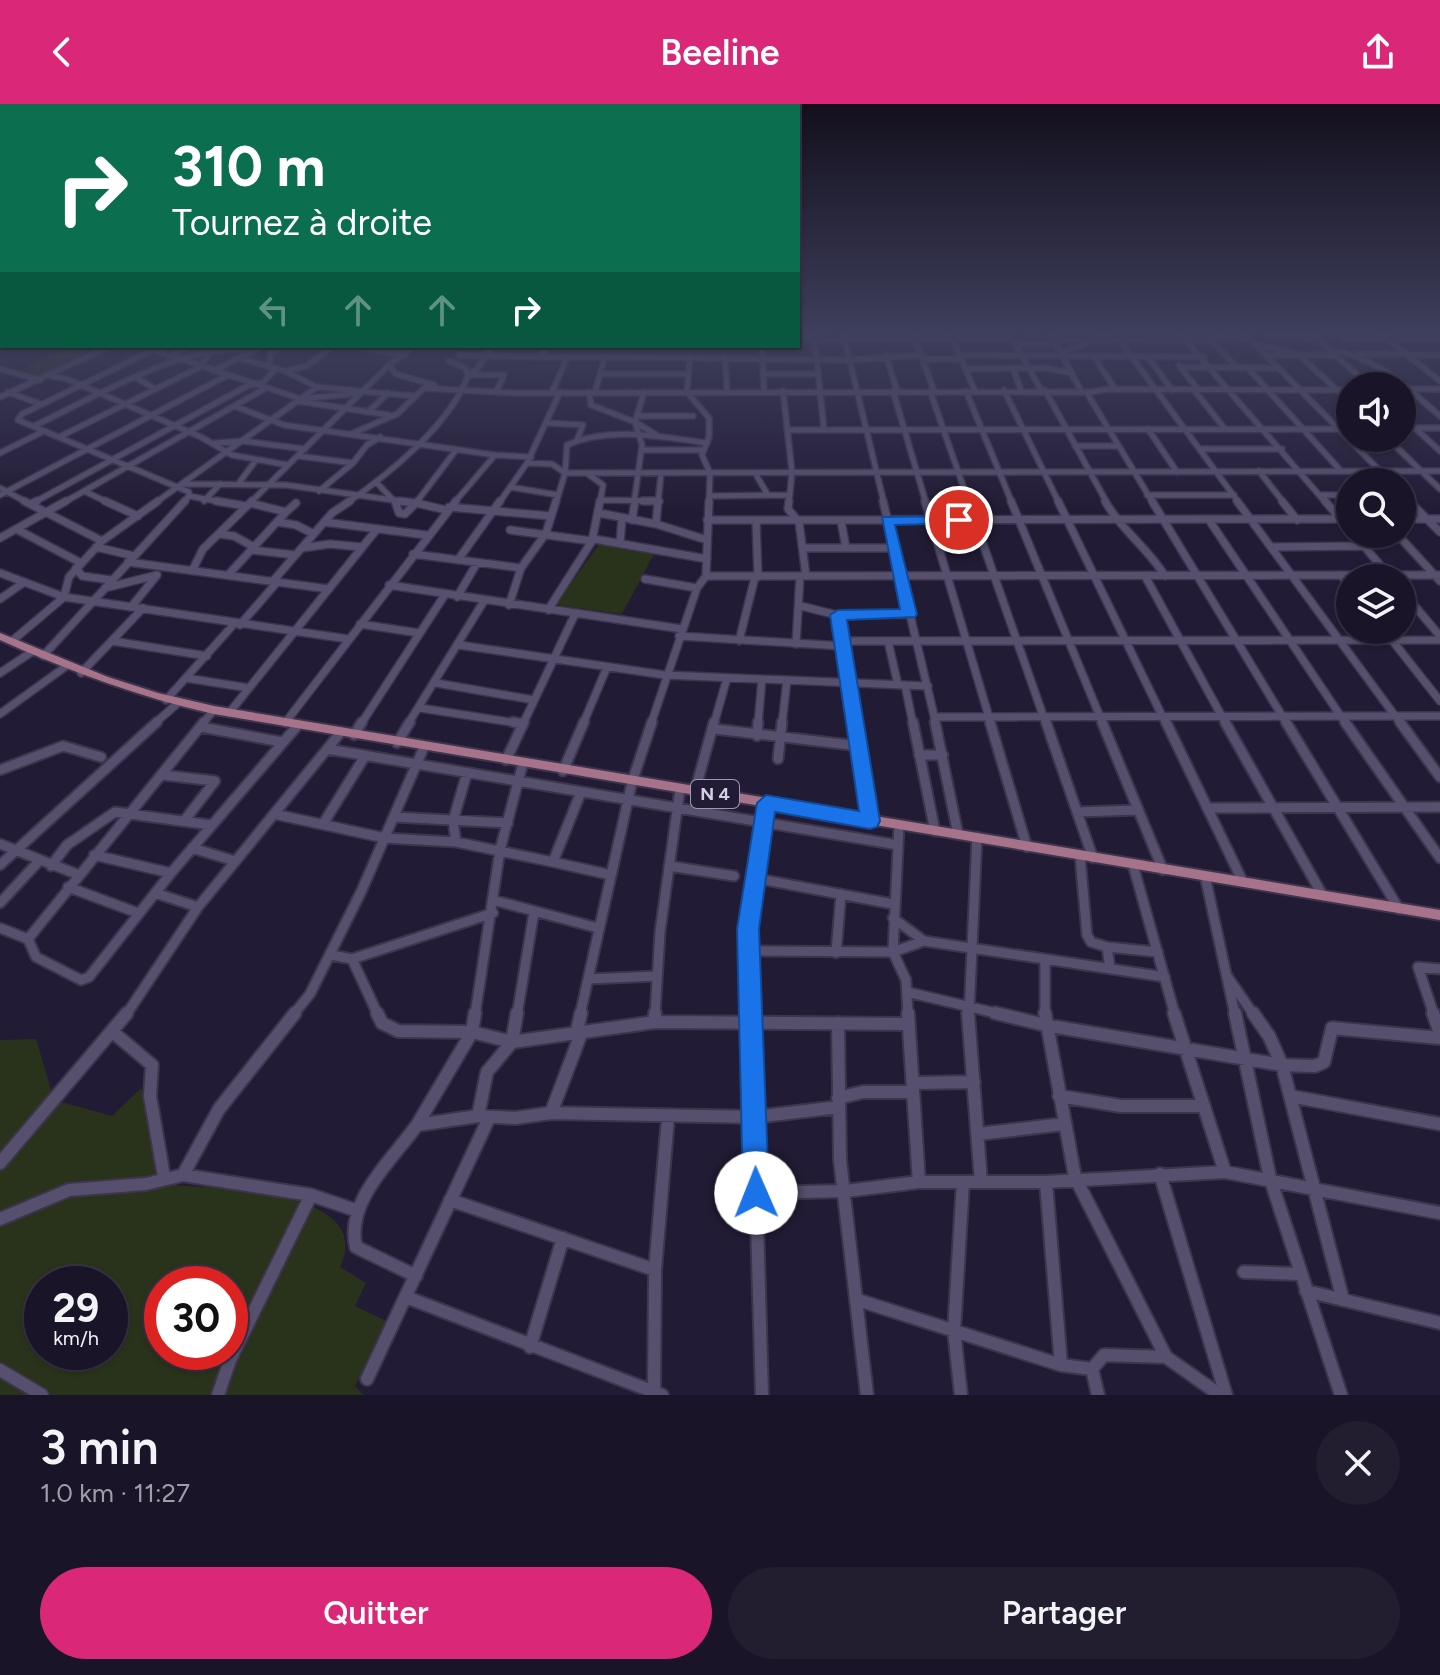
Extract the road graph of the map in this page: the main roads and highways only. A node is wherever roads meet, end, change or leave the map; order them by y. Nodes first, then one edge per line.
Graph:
1 (4, 638) edge
2 (1440, 915) edge

1 - 2 main road, N 4

